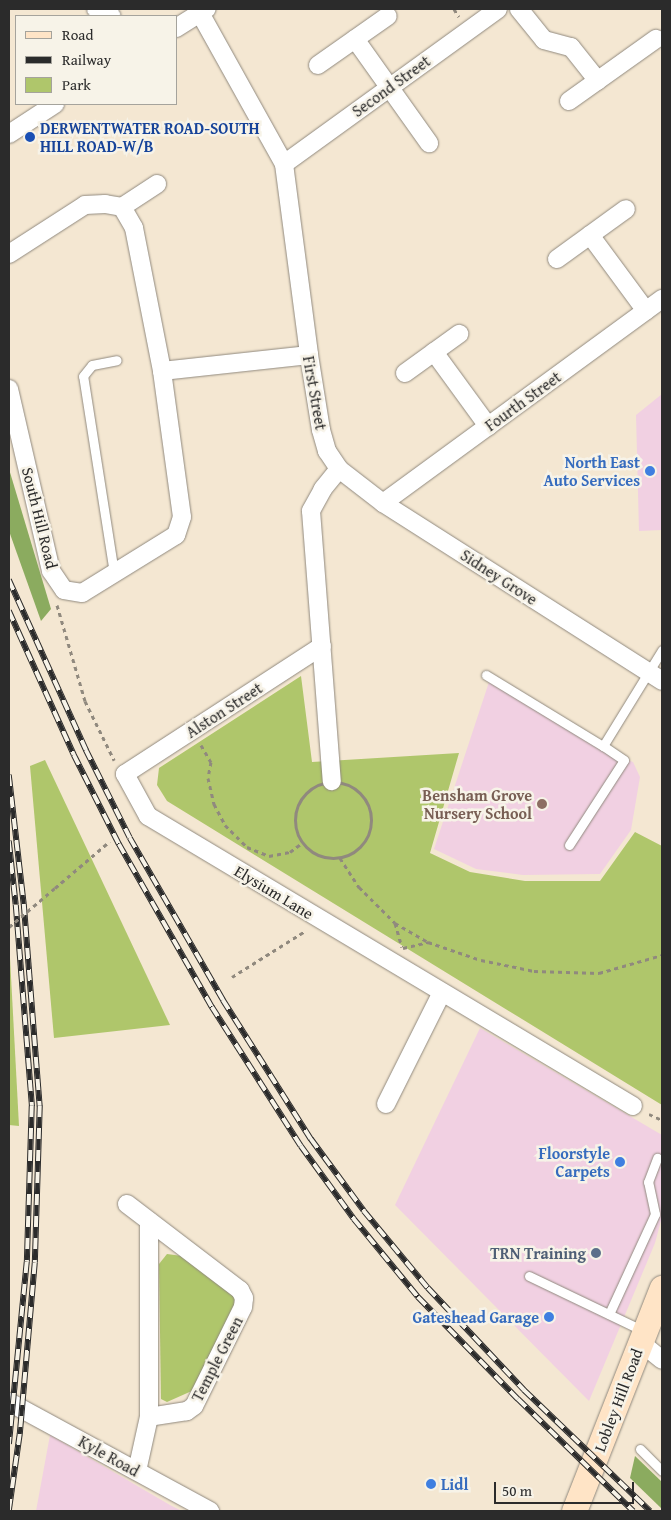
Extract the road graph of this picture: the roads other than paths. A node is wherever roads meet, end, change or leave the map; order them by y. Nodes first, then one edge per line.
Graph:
1 (96, 9) edge
2 (498, 9) edge
3 (519, 9) edge
4 (204, 11) edge
5 (110, 15) edge
6 (388, 16) dead end
7 (178, 27) edge
8 (355, 39) junction
9 (656, 39) dead end
10 (318, 65) dead end
11 (598, 81) junction
12 (390, 88) junction
13 (569, 101) dead end
14 (53, 105) edge
15 (9, 134) edge
16 (429, 143) dead end
17 (284, 164) junction
18 (157, 184) dead end
19 (122, 207) junction
20 (626, 209) dead end
21 (590, 235) junction
22 (9, 254) edge
23 (557, 259) dead end
24 (662, 299) edge
25 (646, 311) junction
26 (459, 334) dead end
27 (434, 352) junction
28 (309, 356) junction
29 (117, 360) dead end
30 (162, 371) junction
31 (405, 373) dead end
32 (9, 389) edge
33 (488, 426) junction
34 (340, 469) junction
35 (383, 503) junction
36 (114, 574) junction
37 (322, 646) junction
38 (662, 650) edge
39 (486, 675) dead end
40 (656, 677) edge
41 (603, 746) junction
42 (125, 774) joint
43 (332, 781) road end
44 (570, 844) dead end
45 (442, 992) junction
46 (386, 1104) dead end
47 (633, 1106) dead end
48 (657, 1158) dead end
49 (128, 1204) dead end
50 (149, 1221) junction
51 (529, 1276) dead end
52 (662, 1288) edge
53 (609, 1314) junction
54 (642, 1336) junction
55 (662, 1360) edge
56 (9, 1402) edge
57 (149, 1417) junction
58 (640, 1449) dead end
59 (137, 1471) junction
60 (662, 1471) edge
61 (210, 1511) edge
62 (574, 1511) edge

1 - 5 street
2 - 12 street, Second Street
3 - 11 street
4 - 7 street
4 - 17 street, First Street
6 - 8 street
8 - 10 street
8 - 12 street
9 - 11 street
11 - 13 street
12 - 16 street
12 - 17 street, Second Street
14 - 15 street
17 - 28 street, First Street
18 - 19 street
19 - 22 street
19 - 30 street, South Hill Road
20 - 21 street
21 - 23 street
21 - 25 street
24 - 25 street, Fourth Street
25 - 33 street, Fourth Street
26 - 27 street
27 - 31 street
27 - 33 street
28 - 30 street
28 - 34 street, First Street
29 - 36 lane
30 - 36 street, South Hill Road
32 - 36 street, South Hill Road
33 - 35 street, Fourth Street
34 - 35 street, Sidney Grove
34 - 37 street
35 - 40 street, Sidney Grove
37 - 42 street, Alston Street
37 - 43 street
38 - 40 lane
39 - 41 lane
40 - 41 lane
41 - 44 lane
42 - 45 street, Elysium Lane
45 - 46 street
45 - 47 street, Elysium Lane
48 - 53 lane
49 - 50 street, Temple Green
50 - 57 street
50 - 57 street, Temple Green
51 - 53 lane
52 - 54 main road, Lobley Hill Road
53 - 54 lane
54 - 55 street
54 - 62 main road, Lobley Hill Road
56 - 59 street, Kyle Road
57 - 59 street
58 - 60 lane
59 - 61 street, Kyle Road

